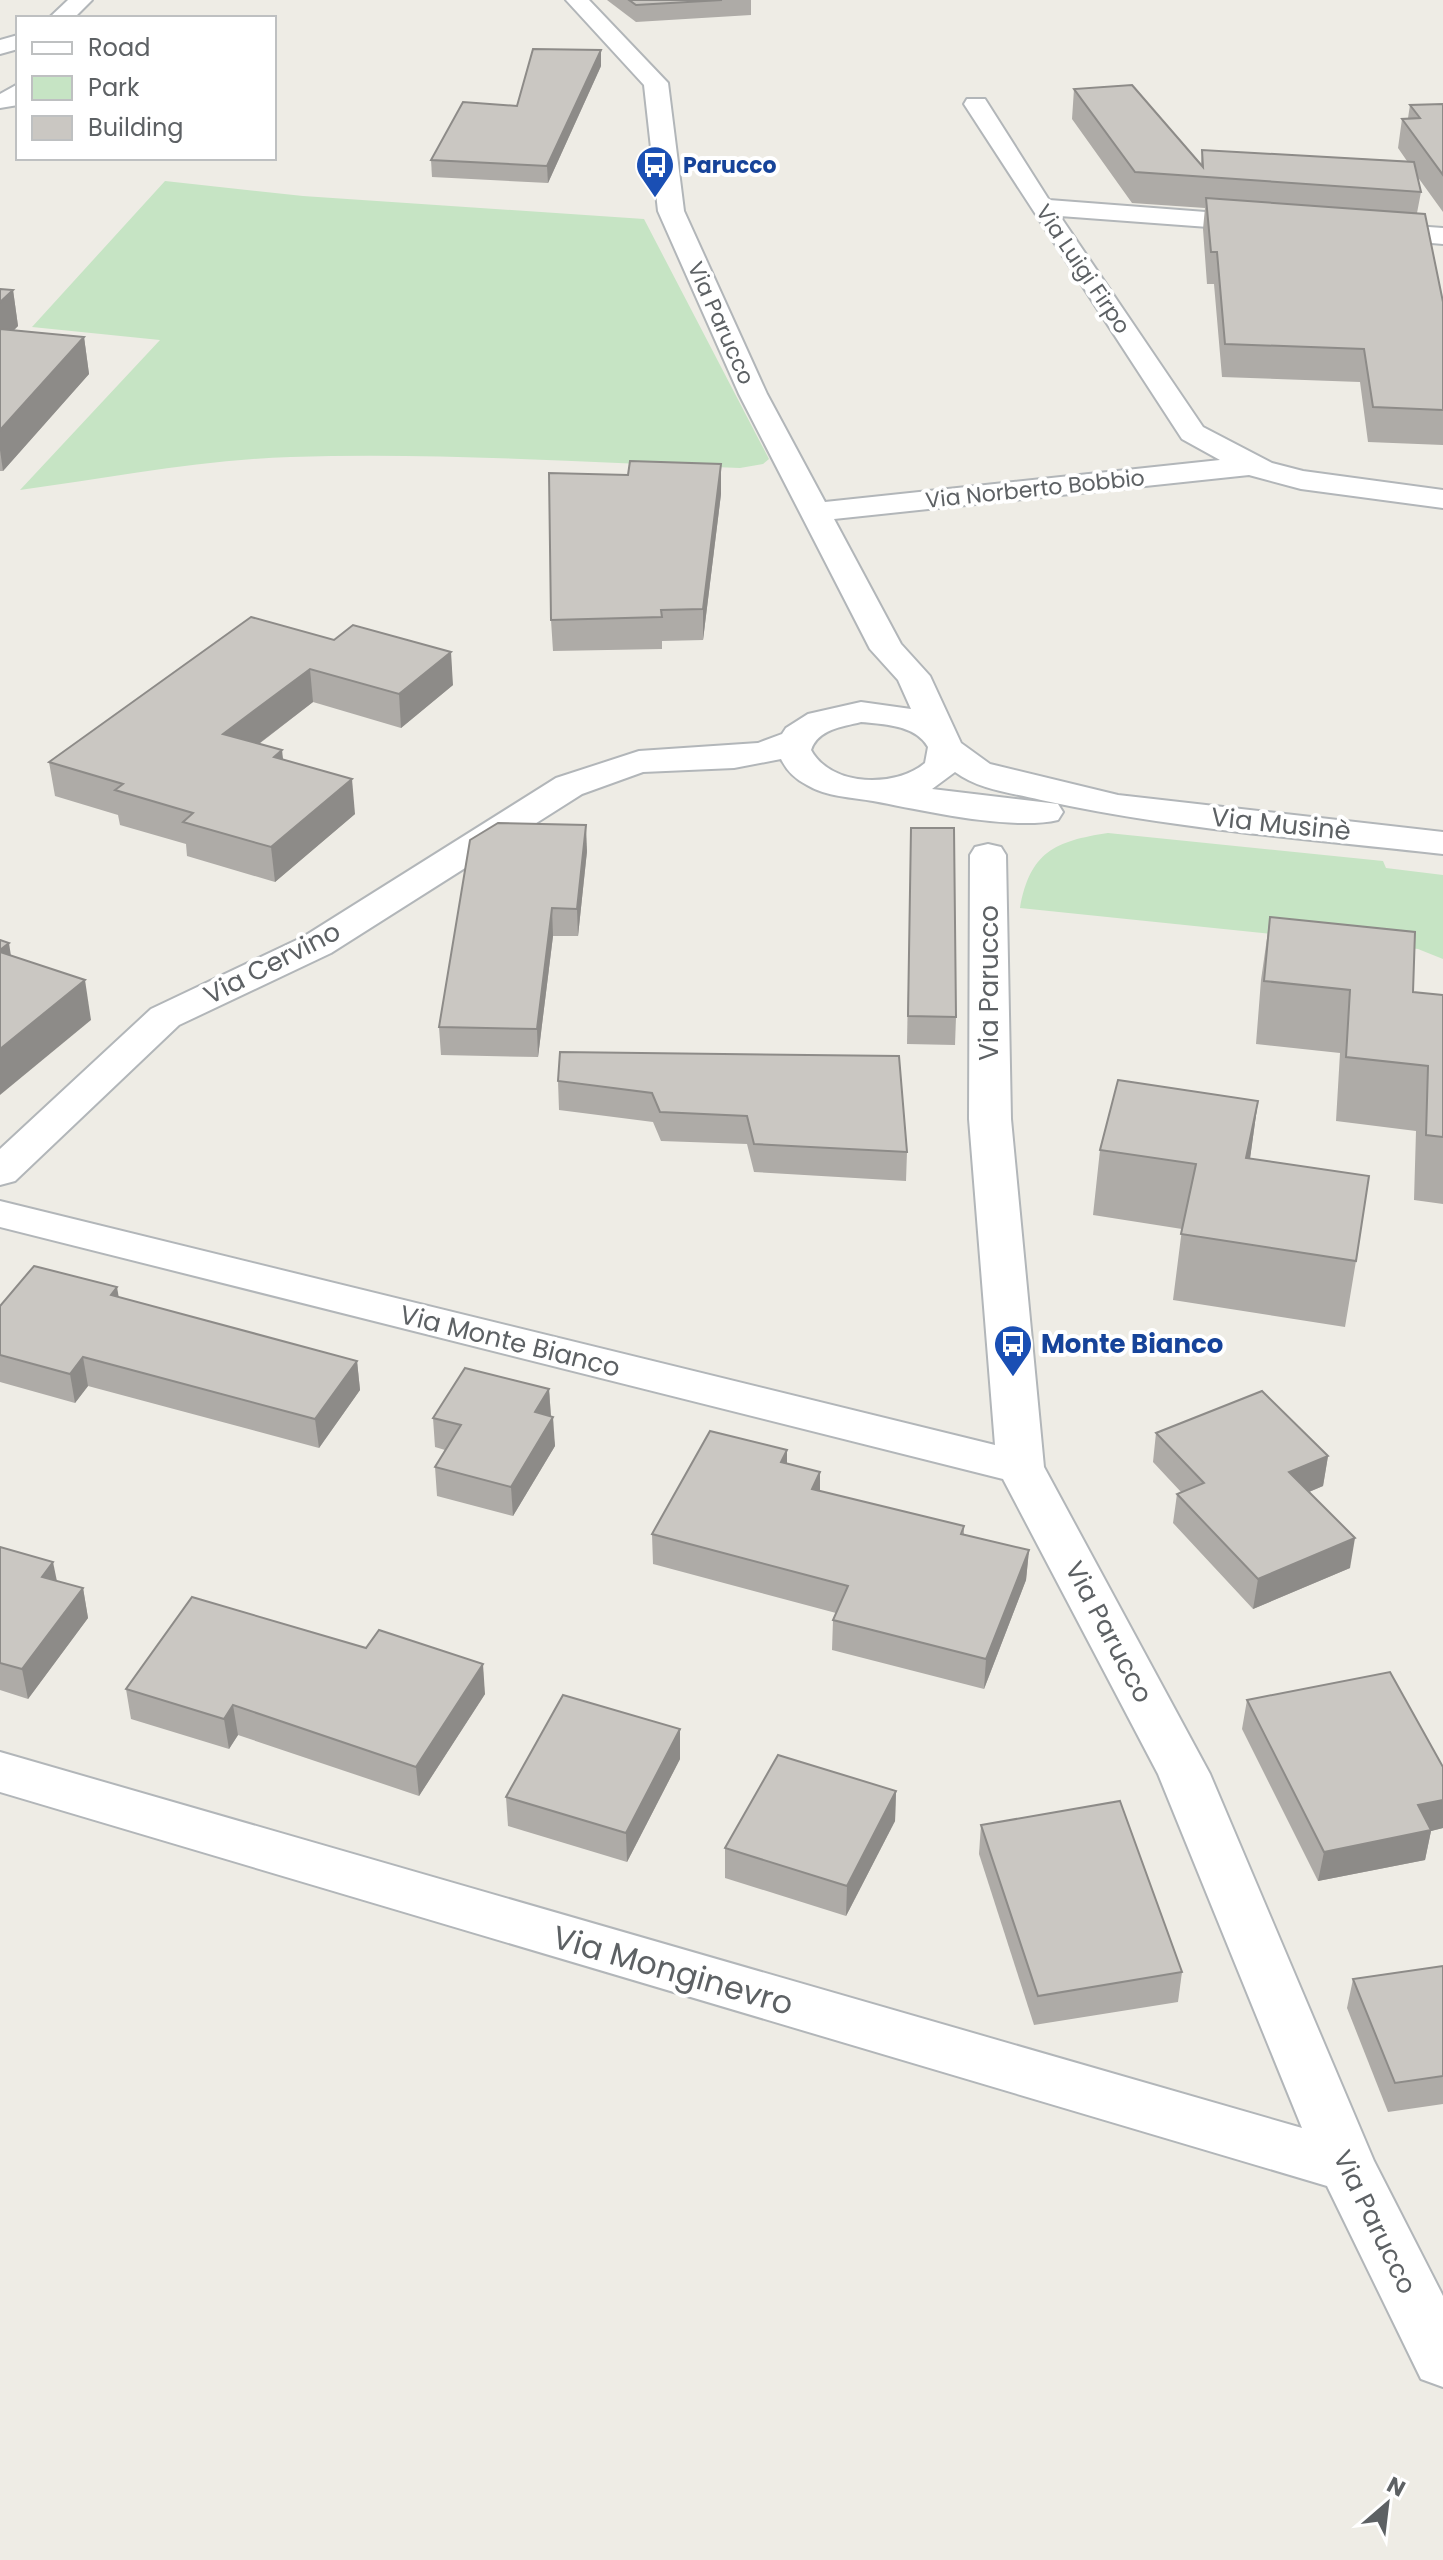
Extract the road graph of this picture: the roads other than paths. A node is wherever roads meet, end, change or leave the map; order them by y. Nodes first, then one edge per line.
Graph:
1 (81, 0) edge
2 (577, 0) edge
3 (62, 16) edge
4 (976, 104) dead end
5 (1041, 207) junction
6 (1288, 225) edge
7 (1350, 229) edge
8 (1443, 236) edge
9 (1192, 433) joint
10 (1254, 465) junction
11 (1443, 499) edge
12 (816, 512) junction
13 (887, 649) junction
14 (836, 715) junction
15 (796, 741) junction
16 (944, 744) junction
17 (977, 772) junction
18 (569, 786) junction
19 (850, 788) junction
20 (1118, 806) junction
21 (995, 832) junction
22 (1443, 843) edge
23 (0, 1172) edge
24 (0, 1214) edge
25 (1020, 1467) junction
26 (0, 1772) edge
27 (1347, 2167) junction
28 (1443, 2359) edge

1 - 3 street
2 - 12 street, Via Parucco
4 - 5 street, Via Luigi Firpo
5 - 6 street
5 - 9 street, Via Luigi Firpo
7 - 8 street
9 - 10 street, Via Norberto Bobbio
10 - 11 street, Via Norberto Bobbio
10 - 12 street, Via Norberto Bobbio
12 - 13 street, Via Parucco
13 - 14 street
13 - 16 street, Via Parucco
14 - 15 street
14 - 16 street
15 - 18 street, Via Cervino
15 - 19 street
16 - 17 street
16 - 19 street
17 - 20 street, Via Musinè
17 - 21 street
18 - 19 street, Via Cervino
18 - 23 street, Via Cervino
19 - 21 street
20 - 21 street
20 - 22 street, Via Musinè
21 - 25 street, Via Parucco
24 - 25 street, Via Monte Bianco
25 - 27 street, Via Parucco
26 - 27 street, Via Monginevro
27 - 28 street, Via Parucco

